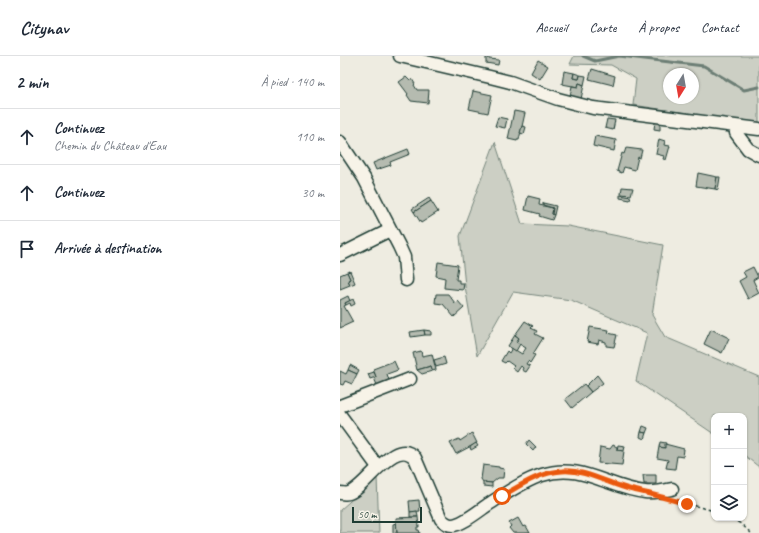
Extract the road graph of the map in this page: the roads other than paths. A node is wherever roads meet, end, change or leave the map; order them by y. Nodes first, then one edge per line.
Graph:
1 (401, 56) edge
2 (737, 127) junction
3 (759, 129) edge
4 (342, 148) edge
5 (759, 155) edge
6 (390, 230) junction
7 (340, 254) edge
8 (406, 280) dead end
9 (410, 379) dead end
10 (340, 406) edge
11 (340, 415) edge
12 (378, 467) junction
13 (340, 493) edge
14 (670, 494) road end

1 - 2 street
2 - 3 street
2 - 5 street
4 - 6 street
6 - 7 street
6 - 8 street
9 - 10 street
11 - 12 street
12 - 13 street
12 - 14 street

